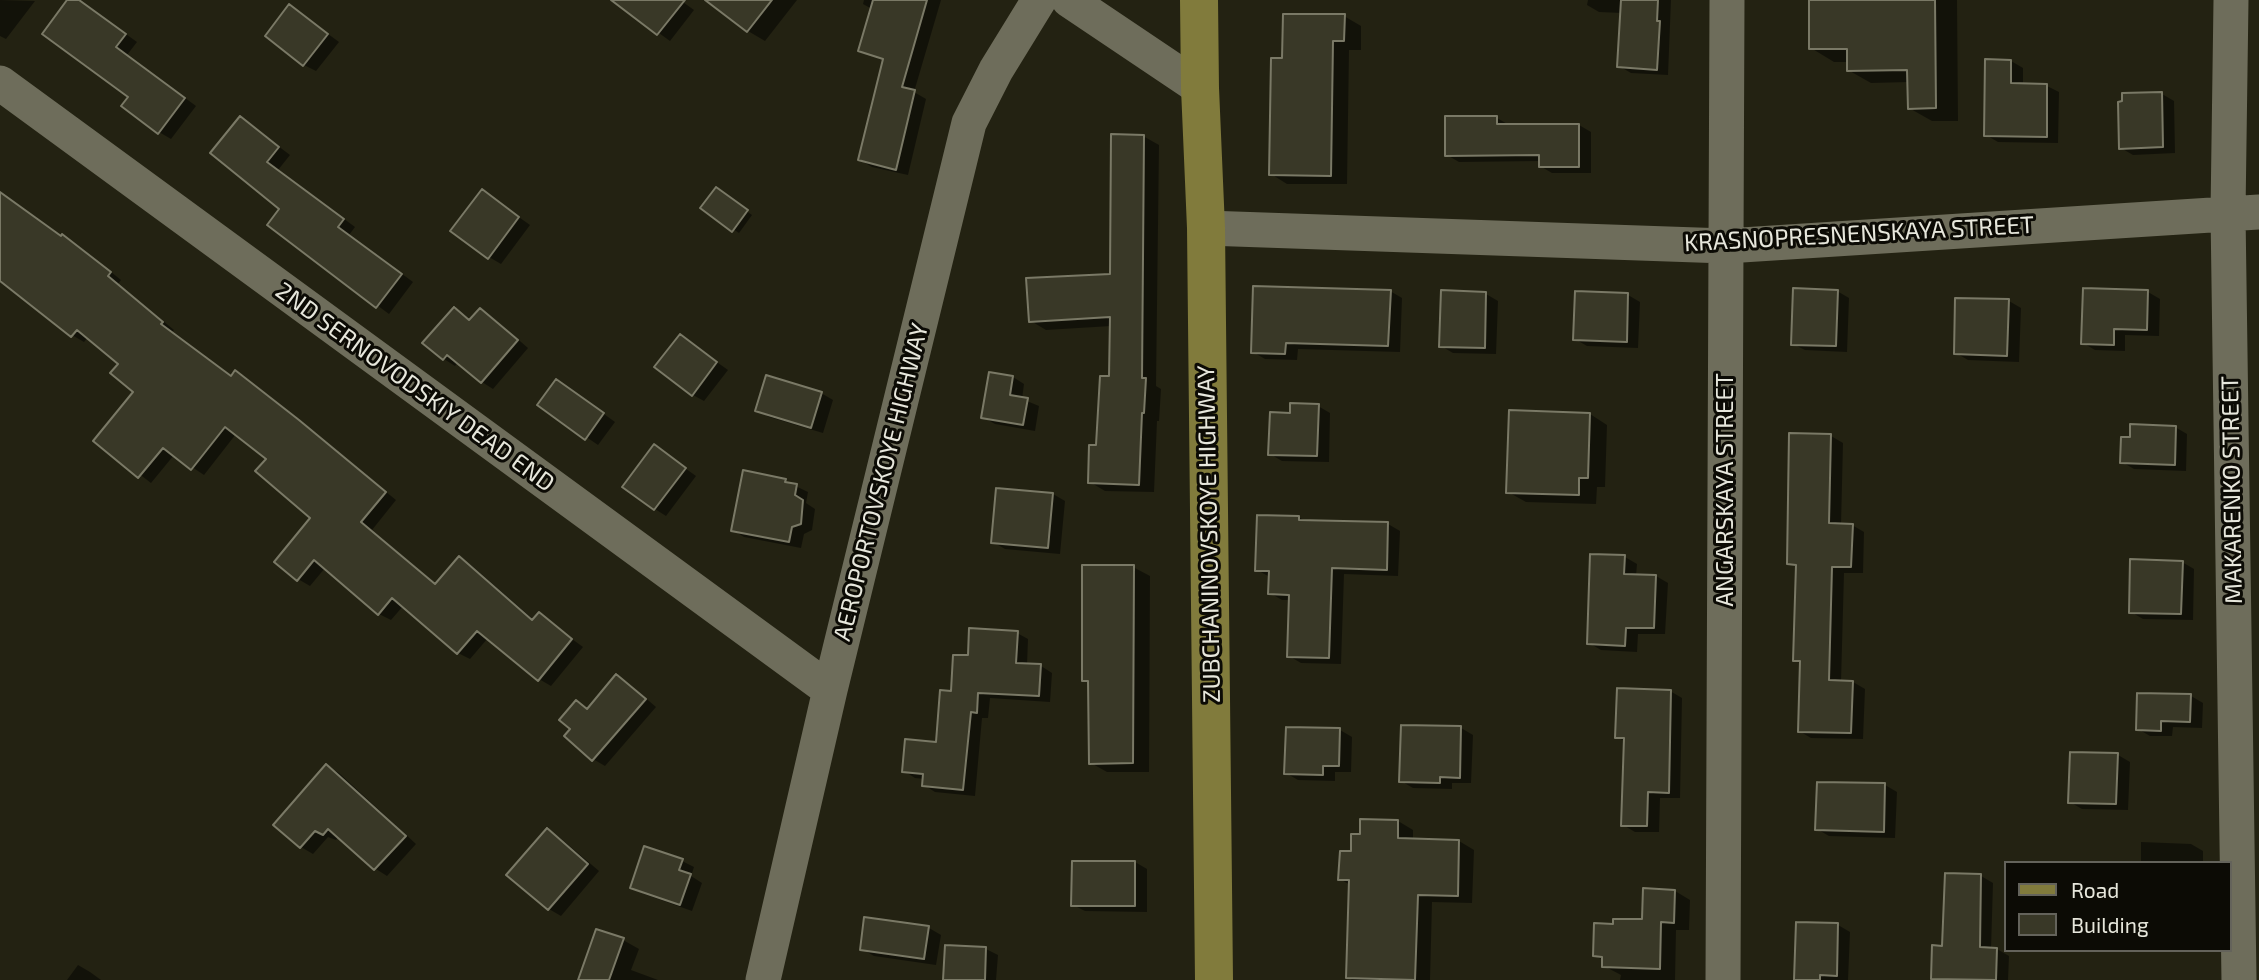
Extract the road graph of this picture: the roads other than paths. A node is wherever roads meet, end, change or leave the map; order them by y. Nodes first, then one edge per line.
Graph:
1 (1039, 0) edge
2 (1069, 0) edge
3 (1199, 0) edge
4 (1727, 0) edge
5 (2231, 0) edge
6 (0, 83) edge
7 (1200, 88) junction
8 (2244, 212) edge
9 (1206, 228) junction
10 (1726, 246) junction
11 (830, 691) junction
12 (763, 980) edge
13 (1213, 980) edge
14 (1723, 980) edge
15 (2239, 980) edge

1 - 11 street, AEROPORTOVSKOYE HIGHWAY
2 - 7 street
3 - 7 main road
4 - 10 street, ANGARSKAYA STREET
5 - 8 street, MAKARENKO STREET
6 - 11 street, 2ND SERNOVODSKIY DEAD END
7 - 9 main road, ZUBCHANINOVSKOYE HIGHWAY
8 - 10 street, KRASNOPRESNENSKAYA STREET
8 - 15 street, MAKARENKO STREET
9 - 10 street, KRASNOPRESNENSKAYA STREET
9 - 13 main road, ZUBCHANINOVSKOYE HIGHWAY
10 - 14 street, ANGARSKAYA STREET
11 - 12 street, AEROPORTOVSKOYE HIGHWAY

